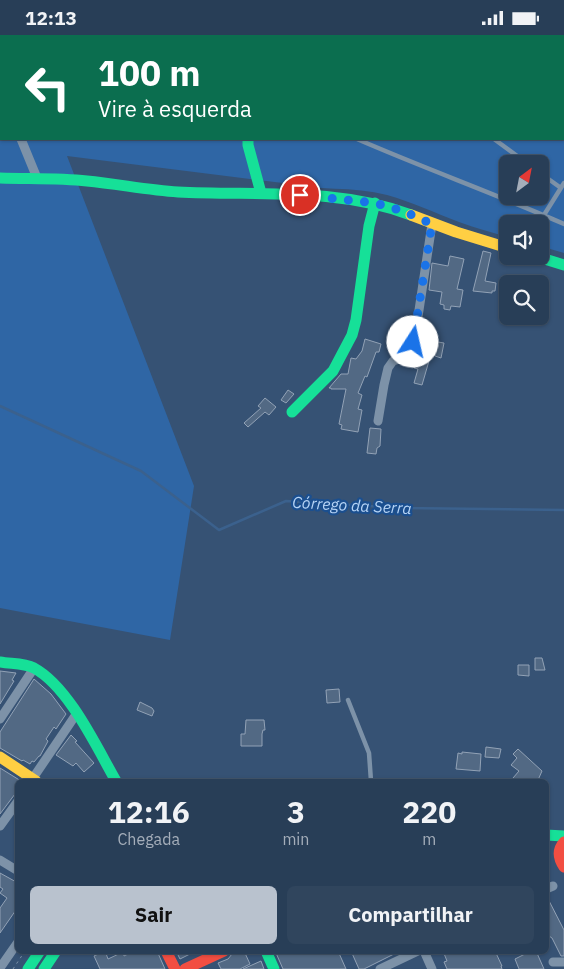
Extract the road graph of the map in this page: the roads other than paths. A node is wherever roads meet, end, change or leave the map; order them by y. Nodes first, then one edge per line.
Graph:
1 (21, 140) edge
2 (248, 140) edge
3 (360, 140) edge
4 (495, 140) edge
5 (516, 155) edge
6 (0, 178) edge
7 (37, 178) junction
8 (549, 179) edge
9 (564, 183) edge
10 (561, 188) junction
11 (260, 193) junction
12 (375, 203) junction
13 (544, 215) joint
14 (549, 217) edge
15 (432, 224) junction
16 (564, 224) edge
17 (499, 245) edge
18 (549, 260) edge
19 (564, 265) edge
20 (292, 412) dead end
21 (378, 421) dead end
22 (0, 661) edge
23 (34, 668) junction
24 (348, 700) dead end
25 (77, 713) junction
26 (0, 719) edge
27 (0, 757) edge
28 (32, 779) edge
29 (34, 779) edge
30 (115, 779) edge
31 (371, 779) edge
32 (15, 805) edge
33 (0, 826) edge
34 (549, 835) edge
35 (564, 836) edge
36 (564, 841) edge
37 (0, 860) edge
38 (549, 866) edge
39 (15, 869) edge
40 (564, 869) edge
41 (15, 945) edge
42 (38, 954) edge
43 (54, 954) edge
44 (167, 954) edge
45 (218, 954) edge
46 (267, 954) edge
47 (412, 954) edge
48 (425, 954) edge
49 (4, 955) edge
50 (553, 962) dead end
51 (564, 962) edge
52 (0, 968) edge
53 (28, 969) edge
54 (44, 969) edge
55 (174, 969) edge
56 (185, 969) edge
57 (274, 969) edge
58 (380, 969) edge
59 (432, 969) edge

1 - 7 street
2 - 11 street
3 - 13 lane
4 - 5 lane
6 - 7 street
7 - 11 street
8 - 10 lane
9 - 10 lane
10 - 13 lane
11 - 12 street
12 - 15 street
12 - 20 street
14 - 16 lane
15 - 17 street
15 - 21 street
18 - 19 street
22 - 23 street
23 - 25 street
23 - 26 street
24 - 31 lane
25 - 29 street
25 - 30 street
27 - 28 street
32 - 33 street
34 - 35 street
36 - 40 street
37 - 39 street
38 - 40 street
41 - 49 street
42 - 53 street
43 - 54 street
44 - 55 street
45 - 56 street
46 - 57 street
47 - 58 street
48 - 59 street
49 - 52 street
50 - 51 street

